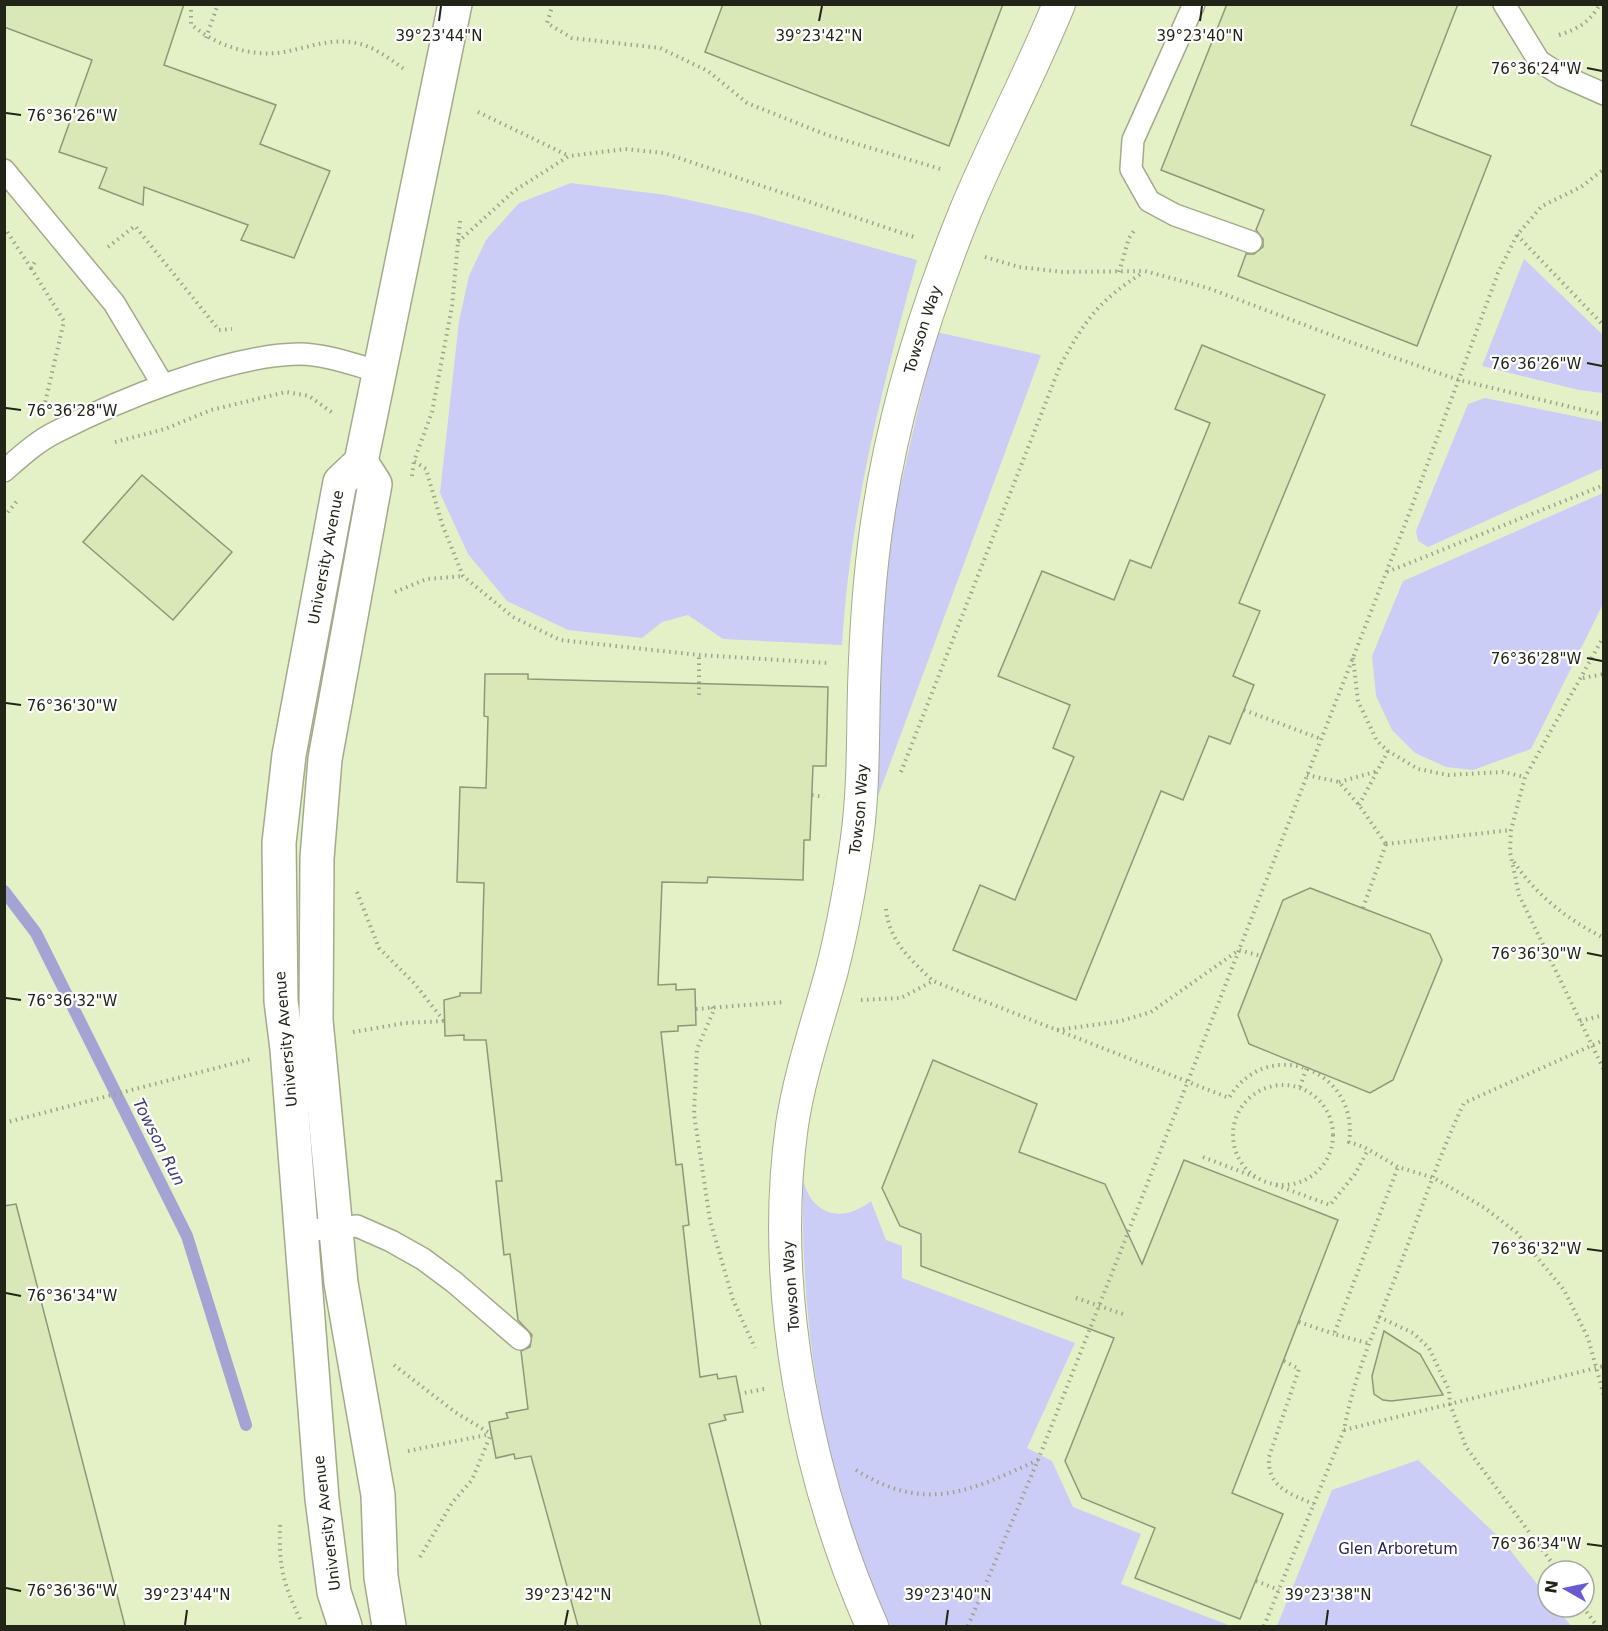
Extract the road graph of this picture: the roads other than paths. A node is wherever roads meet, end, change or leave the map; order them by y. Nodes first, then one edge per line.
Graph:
1 (455, 4) edge
2 (1059, 4) edge
3 (1194, 4) edge
4 (1504, 4) edge
5 (1604, 94) edge
6 (4, 170) edge
7 (1251, 242) dead end
8 (380, 372) junction
9 (163, 385) junction
10 (361, 462) junction
11 (4, 471) edge
12 (335, 1228) junction
13 (301, 1231) junction
14 (520, 1339) dead end
15 (345, 1626) edge
16 (389, 1626) edge
17 (872, 1626) edge

1 - 8 street
2 - 17 street, Towson Way
3 - 7 lane
4 - 5 lane
6 - 9 lane
8 - 9 lane
8 - 10 street
9 - 11 lane
10 - 12 street
10 - 13 street, University Avenue
12 - 13 lane
12 - 14 lane
12 - 16 street
13 - 15 street, University Avenue

